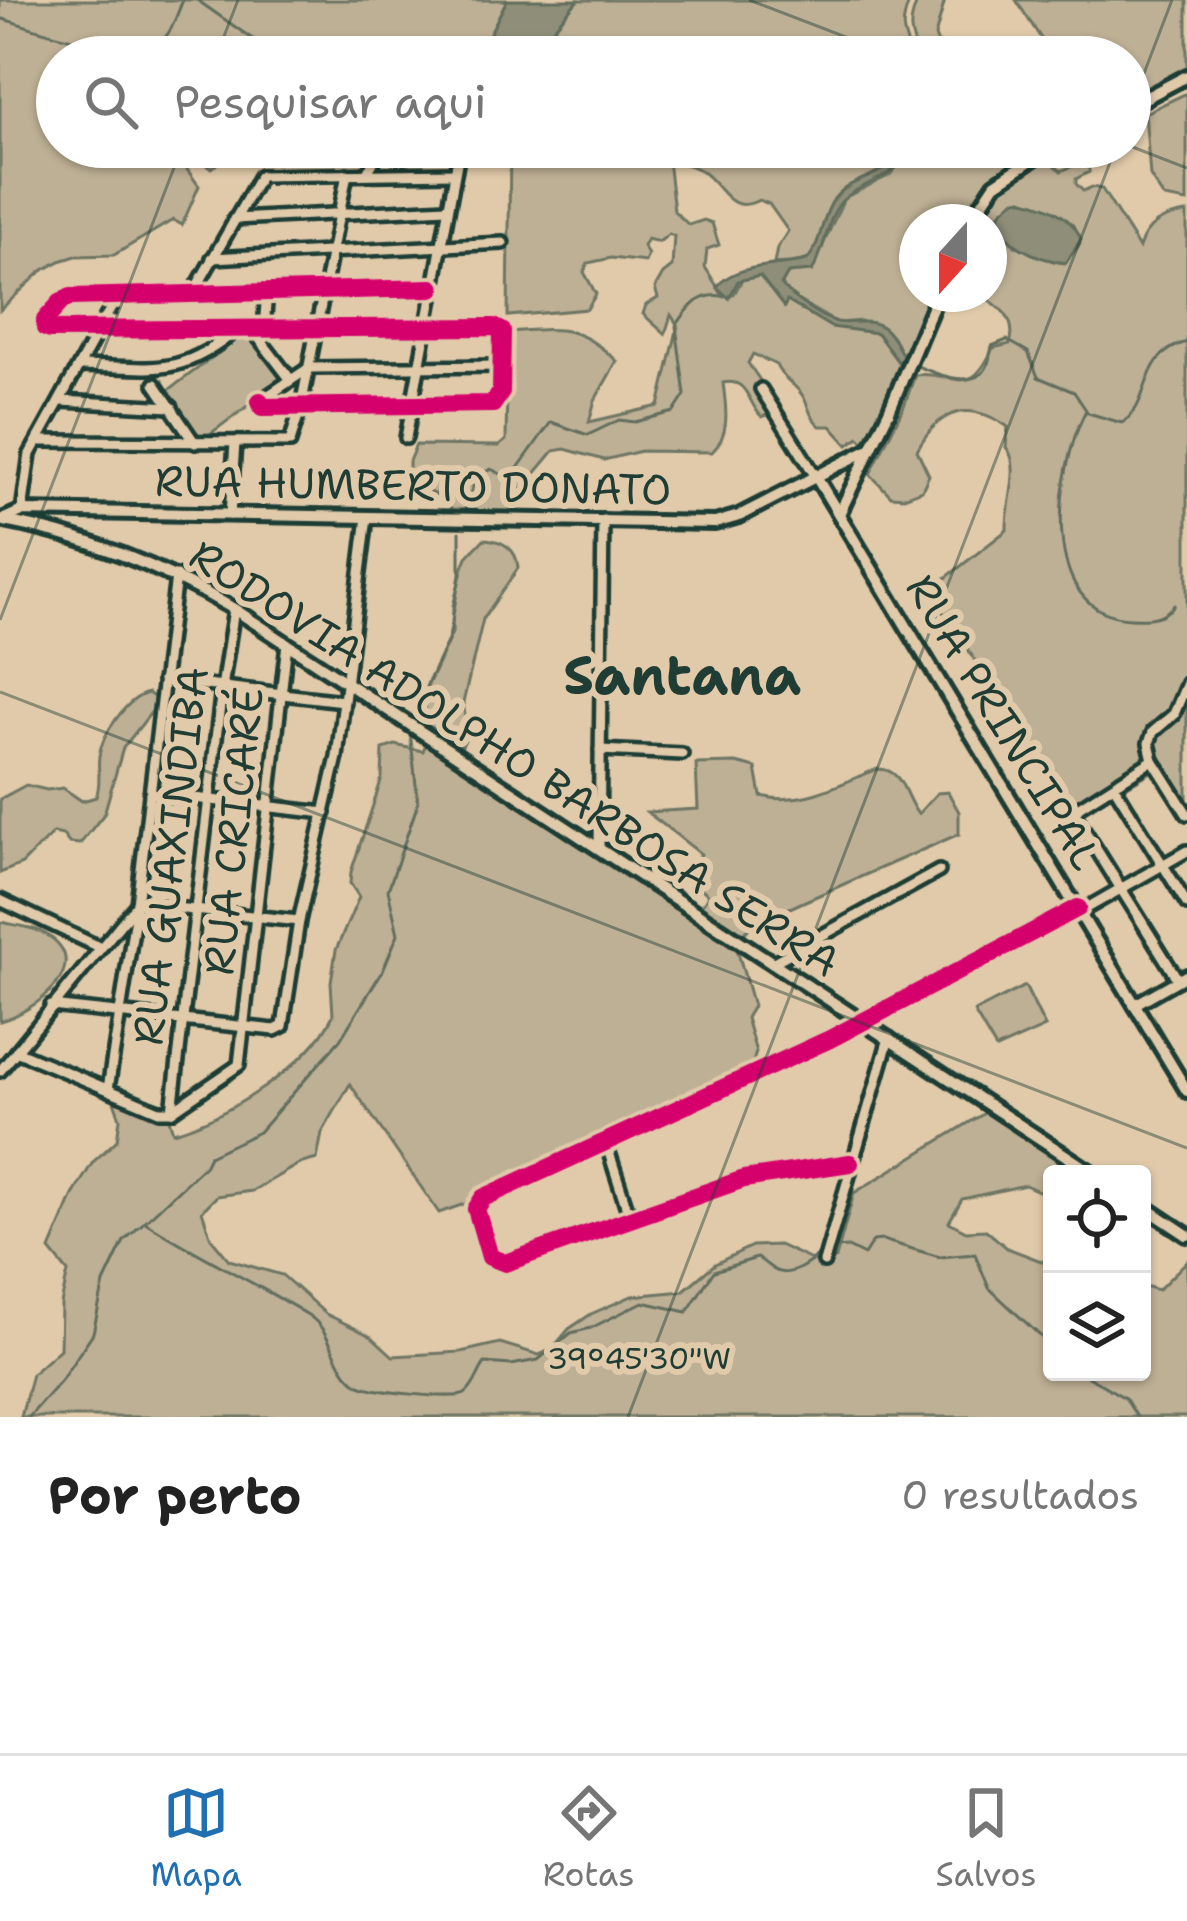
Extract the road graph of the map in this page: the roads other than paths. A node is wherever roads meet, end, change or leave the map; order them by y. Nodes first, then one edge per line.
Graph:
1 (1187, 76) edge
2 (1151, 95) edge
3 (370, 168) edge
4 (455, 168) edge
5 (1019, 168) edge
6 (454, 172) junction
7 (347, 174) junction
8 (367, 174) junction
9 (982, 204) edge
10 (447, 208) junction
11 (340, 214) junction
12 (234, 219) junction
13 (503, 243) dead end
14 (442, 246) junction
15 (332, 252) junction
16 (212, 258) junction
17 (432, 288) junction
18 (326, 290) junction
19 (267, 292) junction
20 (193, 293) junction
21 (118, 295) junction
22 (931, 312) edge
23 (251, 328) junction
24 (264, 328) junction
25 (317, 328) junction
26 (424, 328) junction
27 (238, 329) junction
28 (101, 330) junction
29 (80, 366) junction
30 (501, 366) junction
31 (156, 367) junction
32 (418, 367) junction
33 (309, 368) junction
34 (291, 380) junction
35 (155, 384) junction
36 (761, 388) dead end
37 (61, 401) junction
38 (412, 405) junction
39 (153, 406) junction
40 (301, 406) junction
41 (172, 407) junction
42 (406, 438) dead end
43 (38, 441) junction
44 (195, 443) junction
45 (235, 443) junction
46 (868, 449) junction
47 (814, 475) junction
48 (22, 511) junction
49 (839, 514) junction
50 (230, 515) junction
51 (367, 517) junction
52 (1, 520) edge
53 (603, 520) junction
54 (176, 576) junction
55 (234, 609) junction
56 (287, 643) junction
57 (163, 680) junction
58 (345, 682) junction
59 (1187, 683) edge
60 (221, 688) junction
61 (281, 694) junction
62 (344, 701) junction
63 (600, 750) junction
64 (682, 754) dead end
65 (1153, 760) junction
66 (1114, 786) junction
67 (149, 794) junction
68 (208, 799) junction
69 (269, 805) junction
70 (325, 813) junction
71 (1187, 814) edge
72 (599, 848) junction
73 (1187, 851) edge
74 (1163, 866) junction
75 (940, 872) dead end
76 (1123, 890) junction
77 (0, 900) edge
78 (137, 904) junction
79 (1187, 904) edge
80 (196, 910) junction
81 (1079, 910) junction
82 (257, 916) junction
83 (299, 921) junction
84 (99, 947) junction
85 (772, 963) junction
86 (1183, 978) edge
87 (1134, 1005) junction
88 (51, 1006) junction
89 (119, 1014) junction
90 (182, 1020) junction
91 (863, 1022) junction
92 (245, 1027) junction
93 (889, 1038) junction
94 (16, 1051) junction
95 (0, 1071) edge
96 (108, 1089) junction
97 (1187, 1091) edge
98 (172, 1111) junction
99 (606, 1143) junction
100 (850, 1163) junction
101 (1080, 1165) edge
102 (1151, 1211) edge
103 (630, 1218) junction
104 (1187, 1235) edge
105 (824, 1262) dead end

1 - 2 main road
3 - 8 street
4 - 6 street
5 - 9 main road
6 - 8 street
6 - 10 street
7 - 8 street
7 - 11 street
7 - 12 street
10 - 11 street
10 - 14 street
11 - 12 street
11 - 15 street
12 - 16 street
13 - 14 street
14 - 15 street
14 - 17 street
15 - 16 street
15 - 18 street
16 - 20 street
17 - 18 street
17 - 26 street
18 - 19 street
18 - 25 street
19 - 20 street
19 - 24 street
20 - 21 street
21 - 28 street
21 - 28 street
22 - 46 main road
23 - 24 street
23 - 27 street
23 - 34 street
24 - 25 street
25 - 26 street
25 - 33 street
26 - 30 street
26 - 32 street
27 - 28 street
27 - 31 street
28 - 29 street
29 - 31 street
29 - 37 street
30 - 32 street
30 - 38 street
31 - 35 street
32 - 33 street
32 - 38 street
33 - 34 street
33 - 40 street
34 - 40 street
35 - 39 street
35 - 41 street
36 - 47 street, RUA PRINCIPAL
37 - 39 street
37 - 43 street
38 - 40 street
38 - 42 street
39 - 41 street
40 - 45 street
41 - 44 street
43 - 44 street
43 - 48 street
44 - 45 street
45 - 50 street
46 - 47 main road, RUA HUMBERTO DONATO
46 - 49 main road
47 - 49 main road, RUA PRINCIPAL
47 - 53 main road, RUA HUMBERTO DONATO
48 - 50 main road, RUA HUMBERTO DONATO
48 - 52 main road, RUA HUMBERTO DONATO
49 - 81 main road, RUA PRINCIPAL
50 - 51 main road, RUA HUMBERTO DONATO
51 - 53 main road, RUA HUMBERTO DONATO
51 - 58 street
52 - 54 main road, RODOVIA ADOLPHO BARBOSA SERRA
53 - 63 street
54 - 55 main road, RODOVIA ADOLPHO BARBOSA SERRA
54 - 57 street
55 - 56 main road, RODOVIA ADOLPHO BARBOSA SERRA
55 - 60 street, RUA GUAXINDIBA
56 - 58 main road, RODOVIA ADOLPHO BARBOSA SERRA
56 - 61 street, RUA CRICARÉ
57 - 60 street
57 - 67 street
58 - 62 street
58 - 72 main road, RODOVIA ADOLPHO BARBOSA SERRA
59 - 65 street
60 - 61 street
60 - 68 street, RUA GUAXINDIBA
61 - 62 street
61 - 69 street, RUA CRICARÉ
62 - 70 street
63 - 64 street
63 - 72 street
65 - 66 street
65 - 71 street
66 - 74 street
66 - 76 street
67 - 68 street
67 - 78 street
68 - 69 street
68 - 80 street, RUA GUAXINDIBA
69 - 70 street
69 - 82 street, RUA CRICARÉ
70 - 83 street
72 - 85 main road, RODOVIA ADOLPHO BARBOSA SERRA
73 - 74 street
74 - 76 street
74 - 79 street
75 - 85 street
76 - 81 street
76 - 86 street
77 - 84 street
78 - 80 street
78 - 84 street
78 - 89 street
80 - 82 street
80 - 90 street, RUA GUAXINDIBA
81 - 87 main road, RUA PRINCIPAL
81 - 91 street
82 - 83 street
82 - 92 street, RUA CRICARÉ
83 - 92 street
84 - 88 street
85 - 91 main road, RODOVIA ADOLPHO BARBOSA SERRA
86 - 87 street
87 - 97 main road, RUA PRINCIPAL
88 - 89 street
88 - 94 street
89 - 90 street
89 - 96 street
90 - 92 street
90 - 98 street, RUA GUAXINDIBA
91 - 93 main road, RODOVIA ADOLPHO BARBOSA SERRA
91 - 99 street
92 - 98 street, RUA CRICARÉ
93 - 100 street
93 - 101 main road, RODOVIA ADOLPHO BARBOSA SERRA
94 - 95 street
94 - 96 street
96 - 98 street
99 - 103 street
99 - 103 street
100 - 103 street
100 - 105 street
102 - 104 main road

